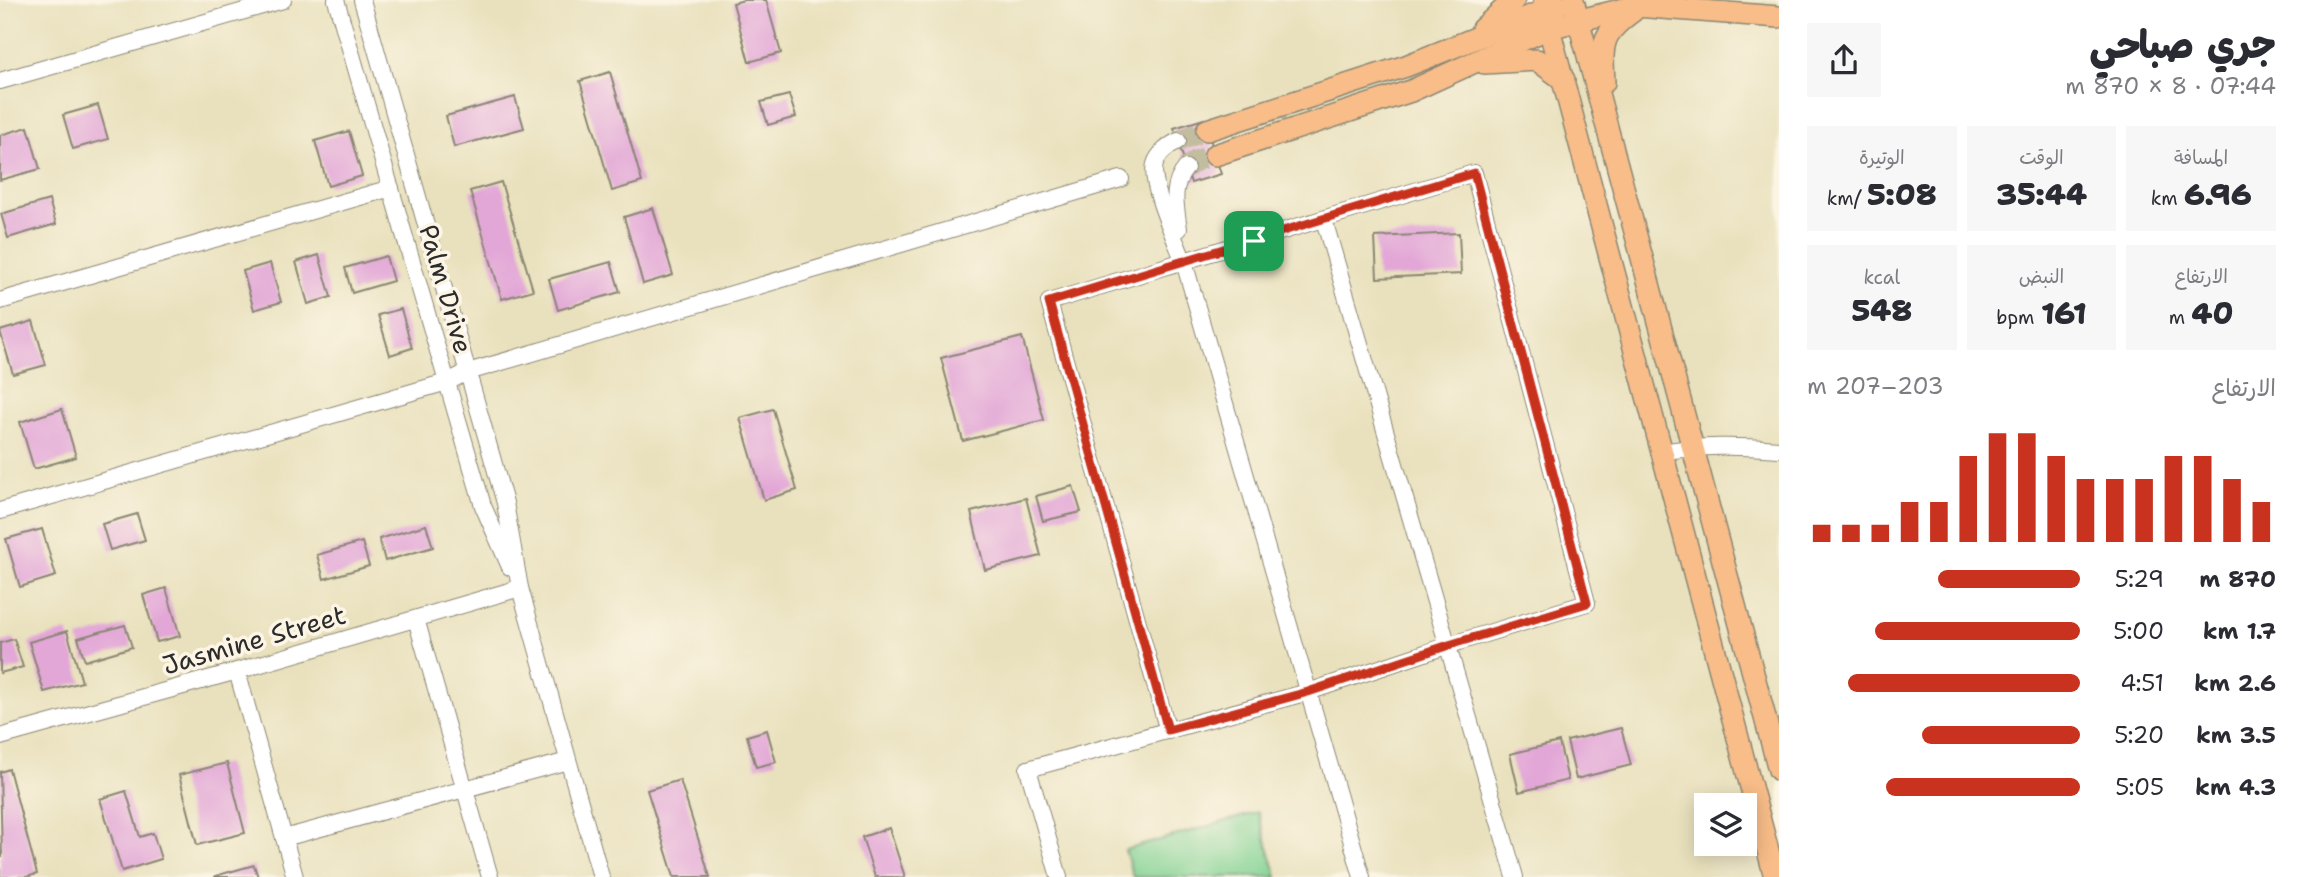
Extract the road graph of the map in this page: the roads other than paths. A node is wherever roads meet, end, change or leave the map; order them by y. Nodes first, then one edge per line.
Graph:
1 (283, 0) edge
2 (336, 0) edge
3 (362, 0) edge
4 (1514, 0) edge
5 (1575, 5) edge
6 (1640, 6) junction
7 (1547, 12) edge
8 (1779, 17) edge
9 (1468, 40) junction
10 (1471, 64) junction
11 (1564, 80) junction
12 (0, 81) edge
13 (1320, 94) junction
14 (1327, 118) junction
15 (1234, 123) junction
16 (1607, 129) junction
17 (1207, 130) tunnel mouth
18 (1178, 141) tunnel mouth
19 (1241, 146) junction
20 (1215, 155) tunnel mouth
21 (1186, 168) dead end
22 (1121, 178) dead end
23 (391, 188) junction
24 (1324, 220) junction
25 (1184, 262) junction
26 (0, 301) edge
27 (468, 372) junction
28 (447, 382) junction
29 (1692, 447) junction
30 (1779, 449) edge
31 (1661, 452) junction
32 (0, 511) edge
33 (520, 588) junction
34 (416, 619) junction
35 (1449, 645) junction
36 (237, 671) junction
37 (1308, 692) junction
38 (1168, 730) junction
39 (0, 737) edge
40 (568, 761) junction
41 (1779, 770) edge
42 (464, 789) junction
43 (284, 838) junction
44 (295, 877) edge
45 (490, 877) edge
46 (601, 877) edge
47 (1059, 877) edge
48 (1362, 877) edge
49 (1515, 877) edge
50 (1775, 877) edge

1 - 12 street
2 - 23 street, Palm Drive
3 - 27 street, Palm Drive
4 - 9 main road
5 - 6 main road
5 - 7 main road
5 - 16 main road
6 - 8 main road
6 - 16 main road
7 - 9 main road
7 - 10 main road
7 - 11 main road
9 - 13 main road
10 - 11 main road
10 - 14 main road
11 - 31 main road
13 - 14 street
13 - 15 main road
14 - 19 main road
15 - 17 main road
15 - 19 street
16 - 29 main road
18 - 25 street
19 - 20 main road
21 - 25 street
22 - 27 street
23 - 26 street
23 - 28 street, Palm Drive
24 - 25 street
24 - 35 street
24 - 35 street
25 - 37 street
25 - 38 street
27 - 28 street
27 - 33 street, Palm Drive
28 - 32 street
28 - 33 street, Palm Drive
29 - 30 street
29 - 31 street
29 - 41 main road
31 - 50 main road
33 - 34 street, Jasmine Street
33 - 40 street, Palm Drive
34 - 36 street, Jasmine Street
34 - 42 street
35 - 37 street
35 - 49 street
36 - 39 street, Jasmine Street
36 - 43 street
37 - 38 street
37 - 48 street
38 - 47 street
40 - 42 street
40 - 46 street, Palm Drive
42 - 43 street
42 - 45 street
43 - 44 street

